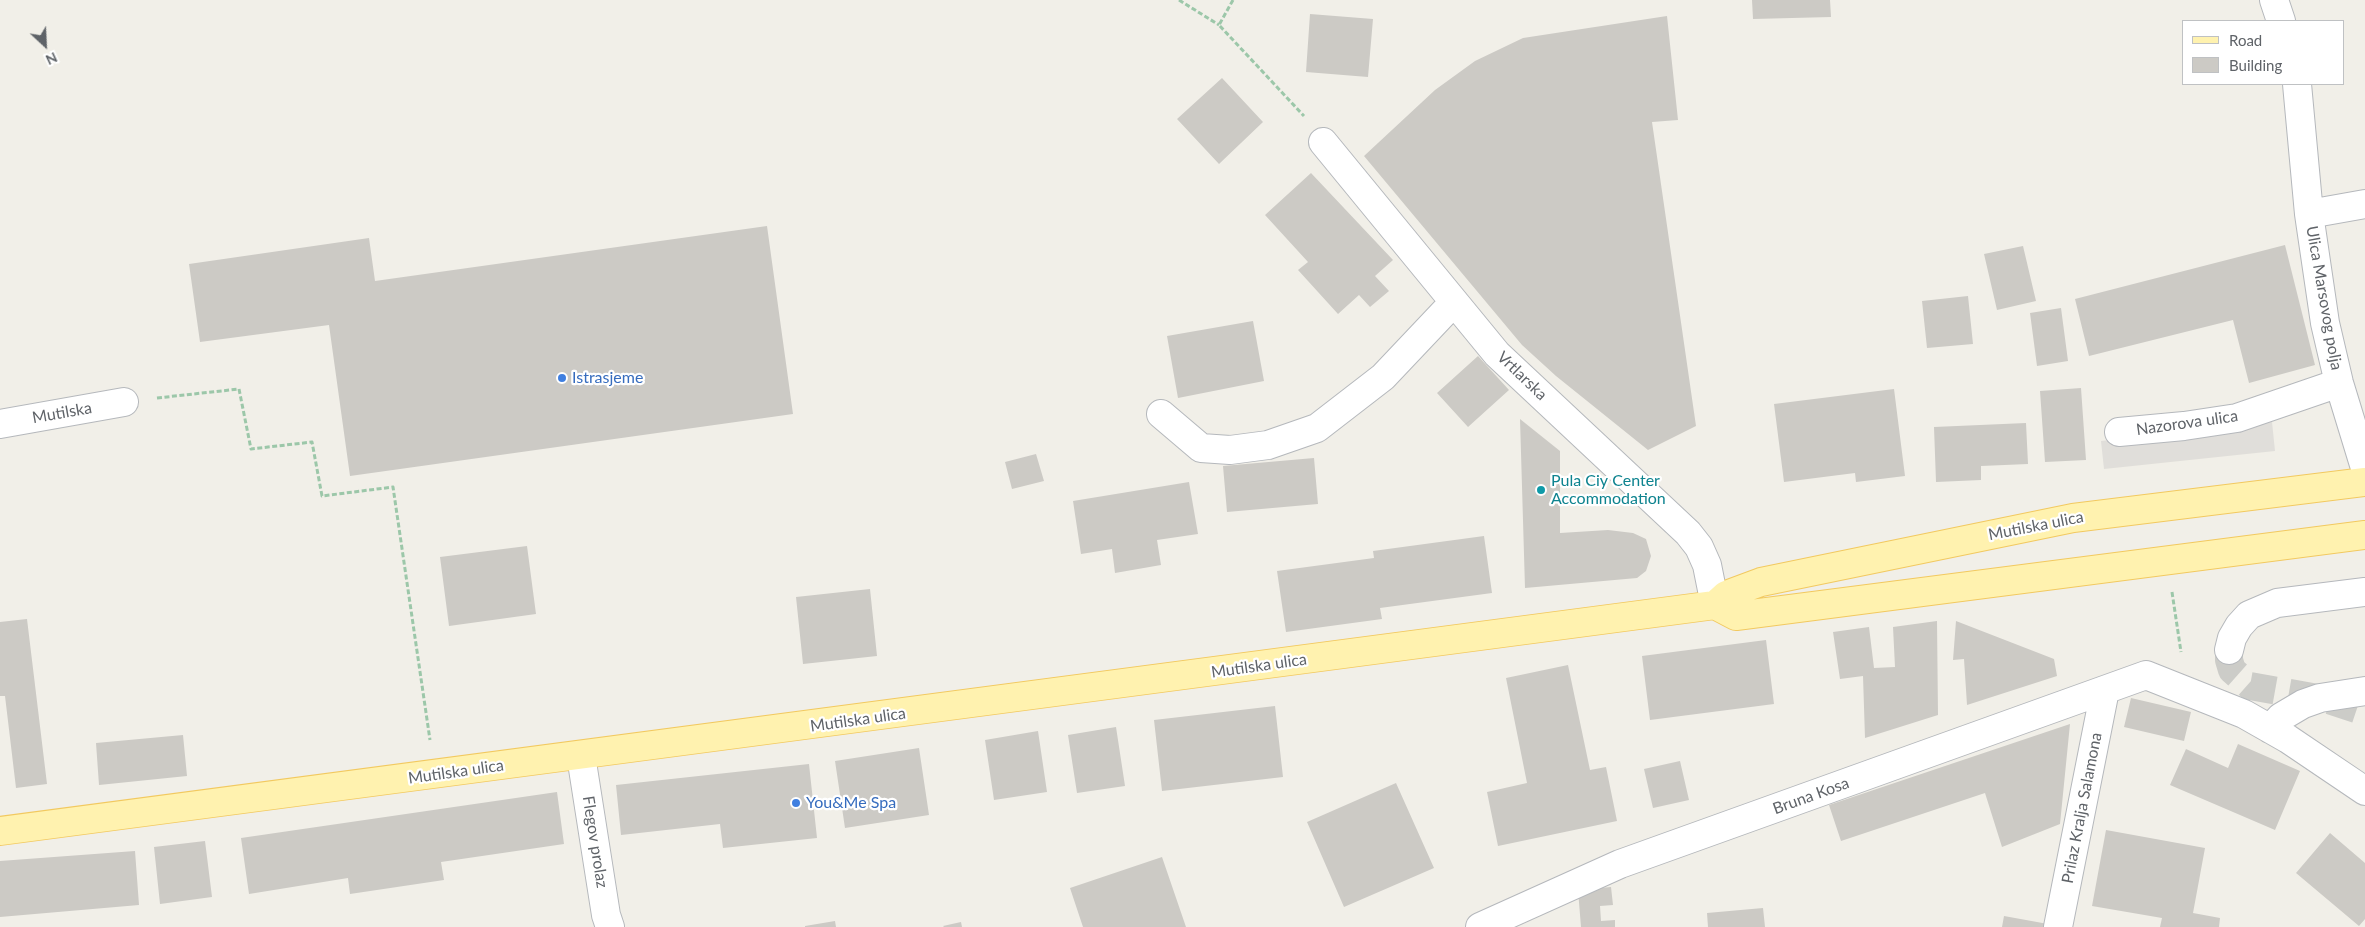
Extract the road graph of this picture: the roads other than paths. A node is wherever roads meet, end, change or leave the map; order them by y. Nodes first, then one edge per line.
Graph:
1 (2274, 0) edge
2 (2281, 20) edge
3 (2297, 85) edge
4 (1323, 142) road end
5 (2365, 204) edge
6 (2309, 214) junction
7 (1454, 302) junction
8 (2339, 383) junction
9 (124, 402) road end
10 (1161, 414) dead end
11 (0, 424) edge
12 (2120, 432) dead end
13 (2365, 468) edge
14 (2365, 482) edge
15 (2365, 535) edge
16 (2365, 592) edge
17 (1715, 605) junction
18 (2229, 650) tunnel mouth
19 (2105, 690) junction
20 (2365, 691) edge
21 (2270, 729) junction
22 (581, 756) junction
23 (2365, 791) edge
24 (0, 831) edge
25 (610, 927) edge
26 (1480, 927) edge
27 (2058, 927) edge

1 - 2 street
3 - 6 street, Ulica Marsovog polja
4 - 7 street, Vrtlarska
5 - 6 street, Ulica Marsovog polja
6 - 8 street, Ulica Marsovog polja
7 - 10 street
7 - 17 street, Vrtlarska
8 - 12 street, Nazorova ulica
8 - 13 street, Ulica Marsovog polja
9 - 11 street, Mutilska
14 - 17 main road, Mutilska ulica
15 - 17 main road
16 - 18 street
17 - 22 main road, Mutilska ulica
19 - 21 street, Bruna Kosa
19 - 26 street, Bruna Kosa
19 - 27 street, Prilaz Kralja Salamona
20 - 21 street
21 - 23 street
22 - 24 main road, Mutilska ulica
22 - 25 street, Flegov prolaz

